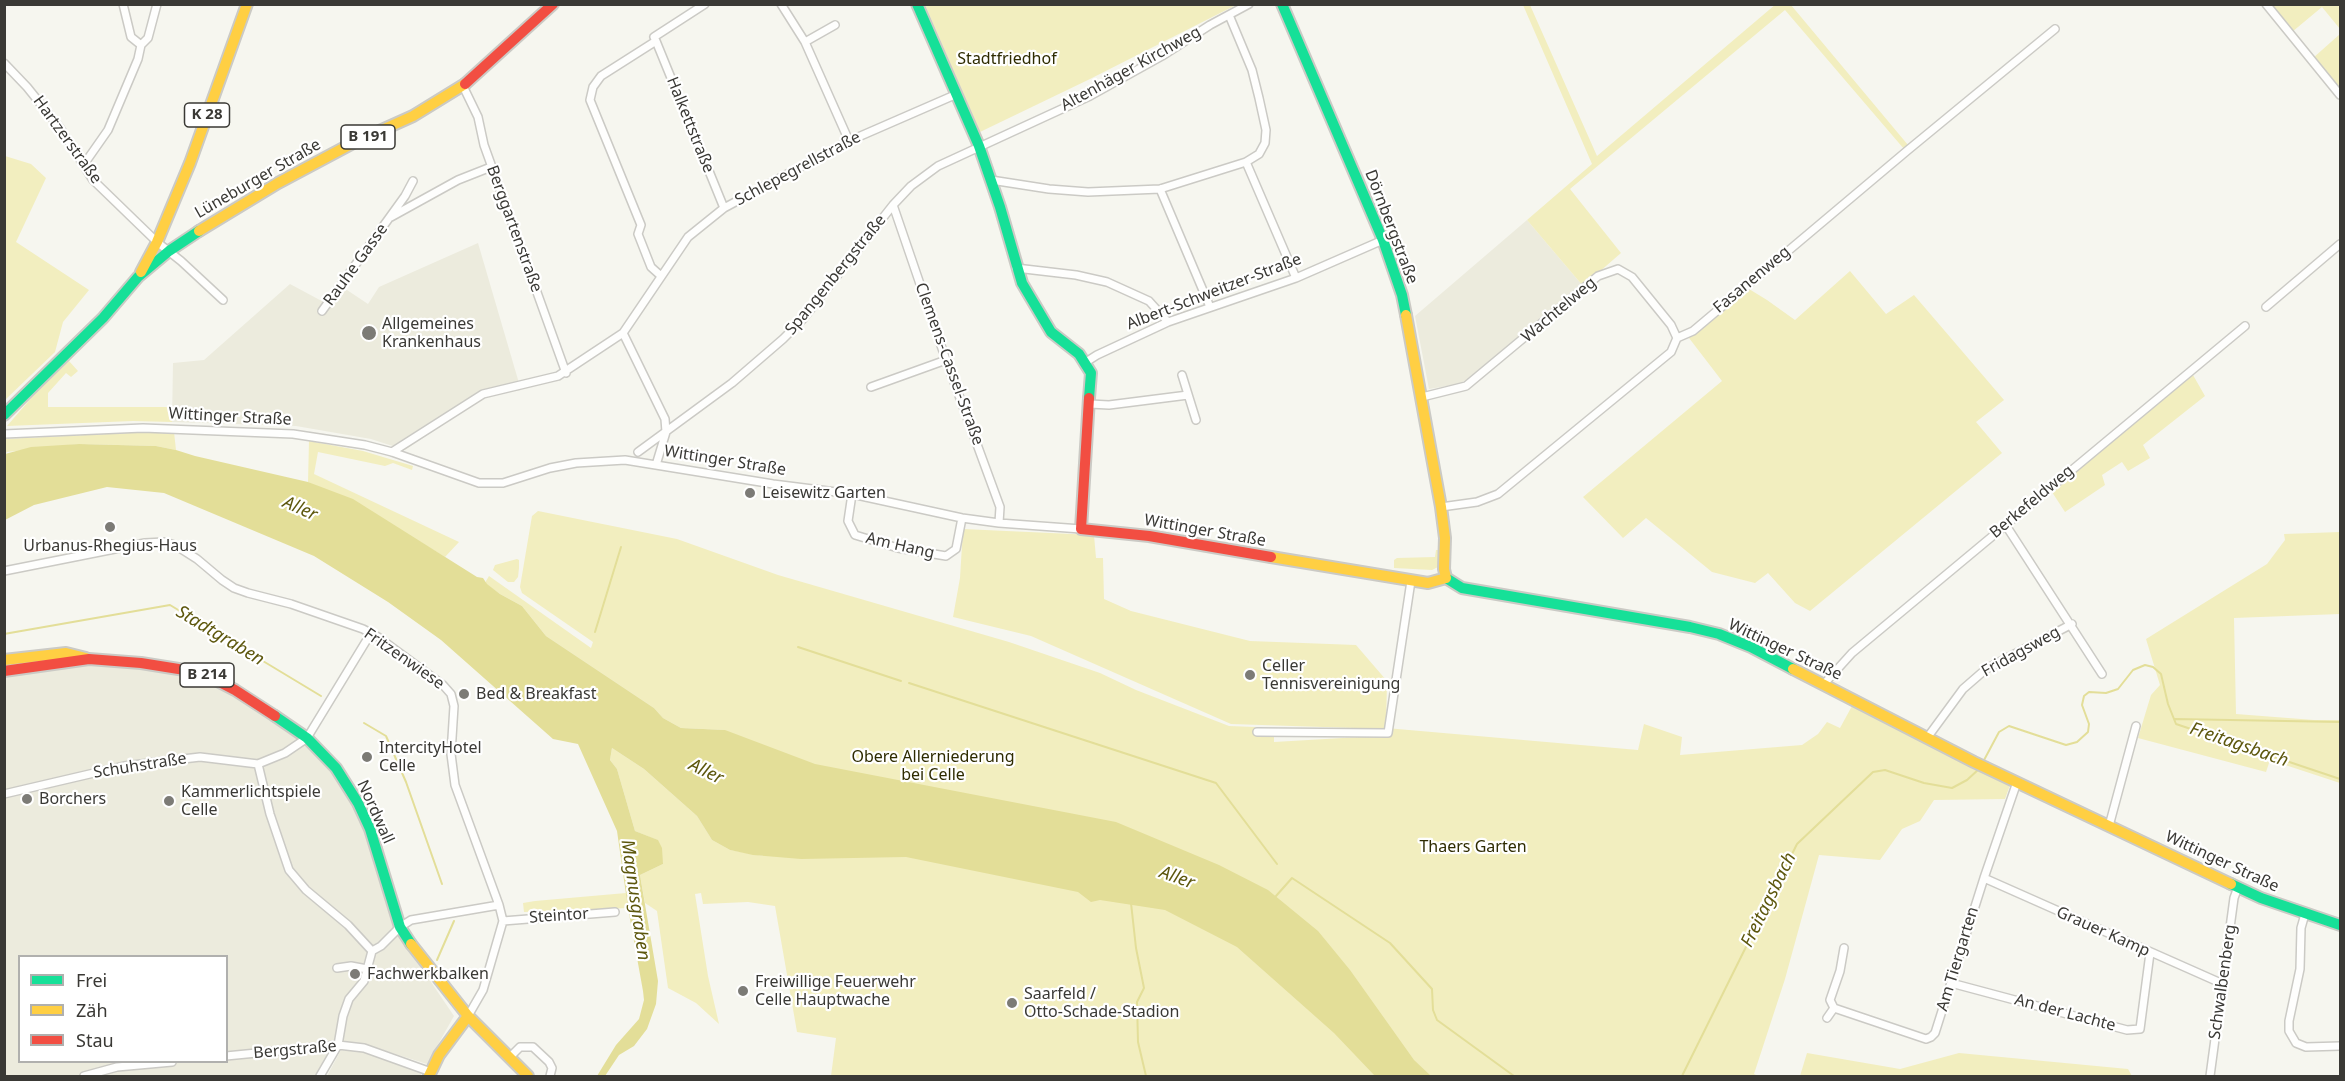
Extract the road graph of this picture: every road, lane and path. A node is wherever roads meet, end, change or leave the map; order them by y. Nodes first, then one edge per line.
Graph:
1 (123, 4) edge
2 (158, 4) edge
3 (553, 4) edge
4 (705, 4) edge
5 (781, 4) edge
6 (917, 4) edge
7 (1249, 4) edge
8 (1282, 4) edge
9 (2266, 4) edge
10 (245, 6) edge
11 (1229, 15) junction
12 (835, 25) dead end
13 (2055, 29) dead end
14 (656, 41) junction
15 (805, 42) junction
16 (141, 45) junction
17 (4, 63) edge
18 (463, 86) junction
19 (957, 94) junction
20 (2340, 95) edge
21 (849, 141) junction
22 (979, 146) junction
23 (1246, 162) junction
24 (82, 164) junction
25 (491, 167) junction
26 (991, 180) junction
27 (413, 181) dead end
28 (1160, 189) junction
29 (893, 205) junction
30 (724, 208) junction
31 (389, 218) junction
32 (165, 224) junction
33 (189, 237) junction
34 (1383, 240) junction
35 (157, 242) junction
36 (2340, 244) edge
37 (169, 251) junction
38 (1016, 268) junction
39 (661, 276) junction
40 (138, 277) junction
41 (1296, 278) junction
42 (223, 300) dead end
43 (1210, 307) junction
44 (2266, 308) dead end
45 (322, 312) dead end
46 (1168, 322) junction
47 (2245, 326) dead end
48 (623, 333) junction
49 (1677, 338) junction
50 (946, 360) junction
51 (1086, 362) junction
52 (566, 373) junction
53 (1182, 375) dead end
54 (871, 387) dead end
55 (1188, 395) junction
56 (1422, 397) junction
57 (1090, 404) junction
58 (4, 415) edge
59 (1196, 420) dead end
60 (666, 432) junction
61 (4, 434) edge
62 (392, 452) junction
63 (638, 452) dead end
64 (656, 465) junction
65 (852, 494) junction
66 (1441, 507) junction
67 (962, 518) junction
68 (999, 524) junction
69 (2005, 524) junction
70 (1081, 529) junction
71 (4, 571) edge
72 (1446, 578) junction
73 (1411, 581) junction
74 (2072, 624) junction
75 (371, 633) junction
76 (89, 659) junction
77 (4, 660) edge
78 (4, 669) edge
79 (2102, 674) dead end
80 (1824, 684) junction
81 (2136, 726) dead end
82 (1257, 732) dead end
83 (308, 738) junction
84 (1928, 738) junction
85 (258, 764) junction
86 (2017, 782) junction
87 (4, 794) edge
88 (2109, 826) junction
89 (1984, 878) junction
90 (2238, 887) junction
91 (499, 905) junction
92 (615, 912) dead end
93 (2305, 914) junction
94 (503, 921) junction
95 (2340, 925) edge
96 (400, 927) junction
97 (1844, 948) dead end
98 (372, 951) junction
99 (2150, 953) junction
100 (337, 968) dead end
101 (367, 969) junction
102 (1951, 983) junction
103 (2223, 984) junction
104 (1834, 1008) junction
105 (468, 1016) junction
106 (1827, 1017) dead end
107 (338, 1045) junction
108 (2340, 1046) edge
109 (228, 1056) edge
110 (509, 1058) junction
111 (161, 1063) edge
112 (430, 1074) edge
113 (84, 1077) edge
114 (320, 1077) edge
115 (528, 1077) edge
116 (550, 1077) edge
117 (2210, 1077) edge

1 - 16 street
2 - 16 street
3 - 18 main road, Lüneburger Straße / B 191
4 - 14 street
5 - 15 street
6 - 19 main road
7 - 11 street, Altenhäger Kirchweg
8 - 34 main road, Dörnbergstraße
9 - 20 street
10 - 32 main road, K 28
11 - 22 street, Altenhäger Kirchweg
11 - 23 street
12 - 15 street
13 - 49 street, Fasanenweg
14 - 30 street, Halkettstraße
14 - 39 street
15 - 21 street
16 - 24 street
17 - 24 street, Hartzerstraße
18 - 25 street, Berggartenstraße
18 - 33 main road, Lüneburger Straße / B 191
19 - 21 street, Schlepegrellstraße
19 - 22 main road
21 - 30 street, Schlepegrellstraße
22 - 26 main road
22 - 29 street, Spangenbergstraße
23 - 28 street
23 - 41 street
24 - 35 street, Hartzerstraße
25 - 31 street, Rauhe Gasse
25 - 52 street, Berggartenstraße
26 - 28 street
26 - 38 main road
27 - 31 street, Rauhe Gasse
28 - 43 street
29 - 50 street, Clemens-Cassel-Straße
29 - 60 street, Spangenbergstraße
30 - 39 street, Schlepegrellstraße
31 - 45 street, Rauhe Gasse
32 - 33 main road
32 - 35 main road
33 - 37 main road, Lüneburger Straße / B 191
34 - 41 street, Albert-Schweitzer-Straße
34 - 56 main road, Dörnbergstraße
35 - 37 street, Hartzerstraße
35 - 40 main road
36 - 44 street
37 - 40 main road, Lüneburger Straße / B 191
37 - 42 street, Hartzerstraße
38 - 46 street
38 - 51 main road
39 - 48 street, Schlepegrellstraße
40 - 58 main road, Lüneburger Straße / B 191
41 - 43 street, Albert-Schweitzer-Straße
43 - 46 street, Albert-Schweitzer-Straße
46 - 51 street, Albert-Schweitzer-Straße
47 - 69 street, Berkefeldweg
48 - 52 street, Schlepegrellstraße
48 - 60 street
49 - 56 street, Wachtelweg
49 - 66 street, Fasanenweg
50 - 54 street
50 - 68 street, Clemens-Cassel-Straße
51 - 57 main road
52 - 62 street, Schlepegrellstraße
53 - 55 street
55 - 57 street
55 - 59 street
56 - 66 main road, Dörnbergstraße
57 - 70 main road
60 - 63 street, Spangenbergstraße
60 - 64 street
61 - 62 street, Wittinger Straße
62 - 64 street, Wittinger Straße
64 - 65 street, Wittinger Straße
65 - 67 street, Wittinger Straße
65 - 67 street, Am Hang
66 - 72 main road, Dörnbergstraße
67 - 68 street, Wittinger Straße
68 - 70 street, Wittinger Straße
69 - 74 street
69 - 80 street, Berkefeldweg
70 - 73 main road, Wittinger Straße
71 - 75 street, Fritzenwiese
72 - 73 main road, Wittinger Straße
72 - 80 main road, Wittinger Straße
73 - 82 street
74 - 79 street
74 - 84 street, Fridagsweg
75 - 83 street
75 - 91 street, Fritzenwiese
76 - 77 main road, Nordwall / B 214
76 - 78 main road, Nordwall / B 214
76 - 83 main road, Nordwall / B 214
80 - 84 main road, Wittinger Straße
81 - 88 street
83 - 85 street, Schuhstraße
83 - 96 main road, Nordwall / B 214
84 - 86 main road, Wittinger Straße
85 - 87 street, Schuhstraße
85 - 98 street
86 - 88 main road, Wittinger Straße
86 - 89 street, Am Tiergarten
88 - 90 main road, Wittinger Straße
89 - 99 street, Grauer Kamp
89 - 102 street, Am Tiergarten
90 - 93 main road, Wittinger Straße
90 - 103 street, Schwalbenberg
91 - 94 street, Fritzenwiese
91 - 96 street
92 - 94 street, Steintor
93 - 95 main road, Wittinger Straße
93 - 108 street
94 - 105 street
96 - 98 street
96 - 105 main road, Nordwall / B 214
97 - 104 street
98 - 101 street
99 - 102 street, An der Lachte
99 - 103 street, Grauer Kamp
100 - 101 street
101 - 107 street
102 - 104 street, Am Tiergarten
103 - 117 street, Schwalbenberg
104 - 106 street
105 - 110 main road, B 214
105 - 112 main road
107 - 109 street, Bergstraße
107 - 112 street, Bergstraße
107 - 114 street
110 - 115 main road, B 214
110 - 116 street
111 - 113 street

